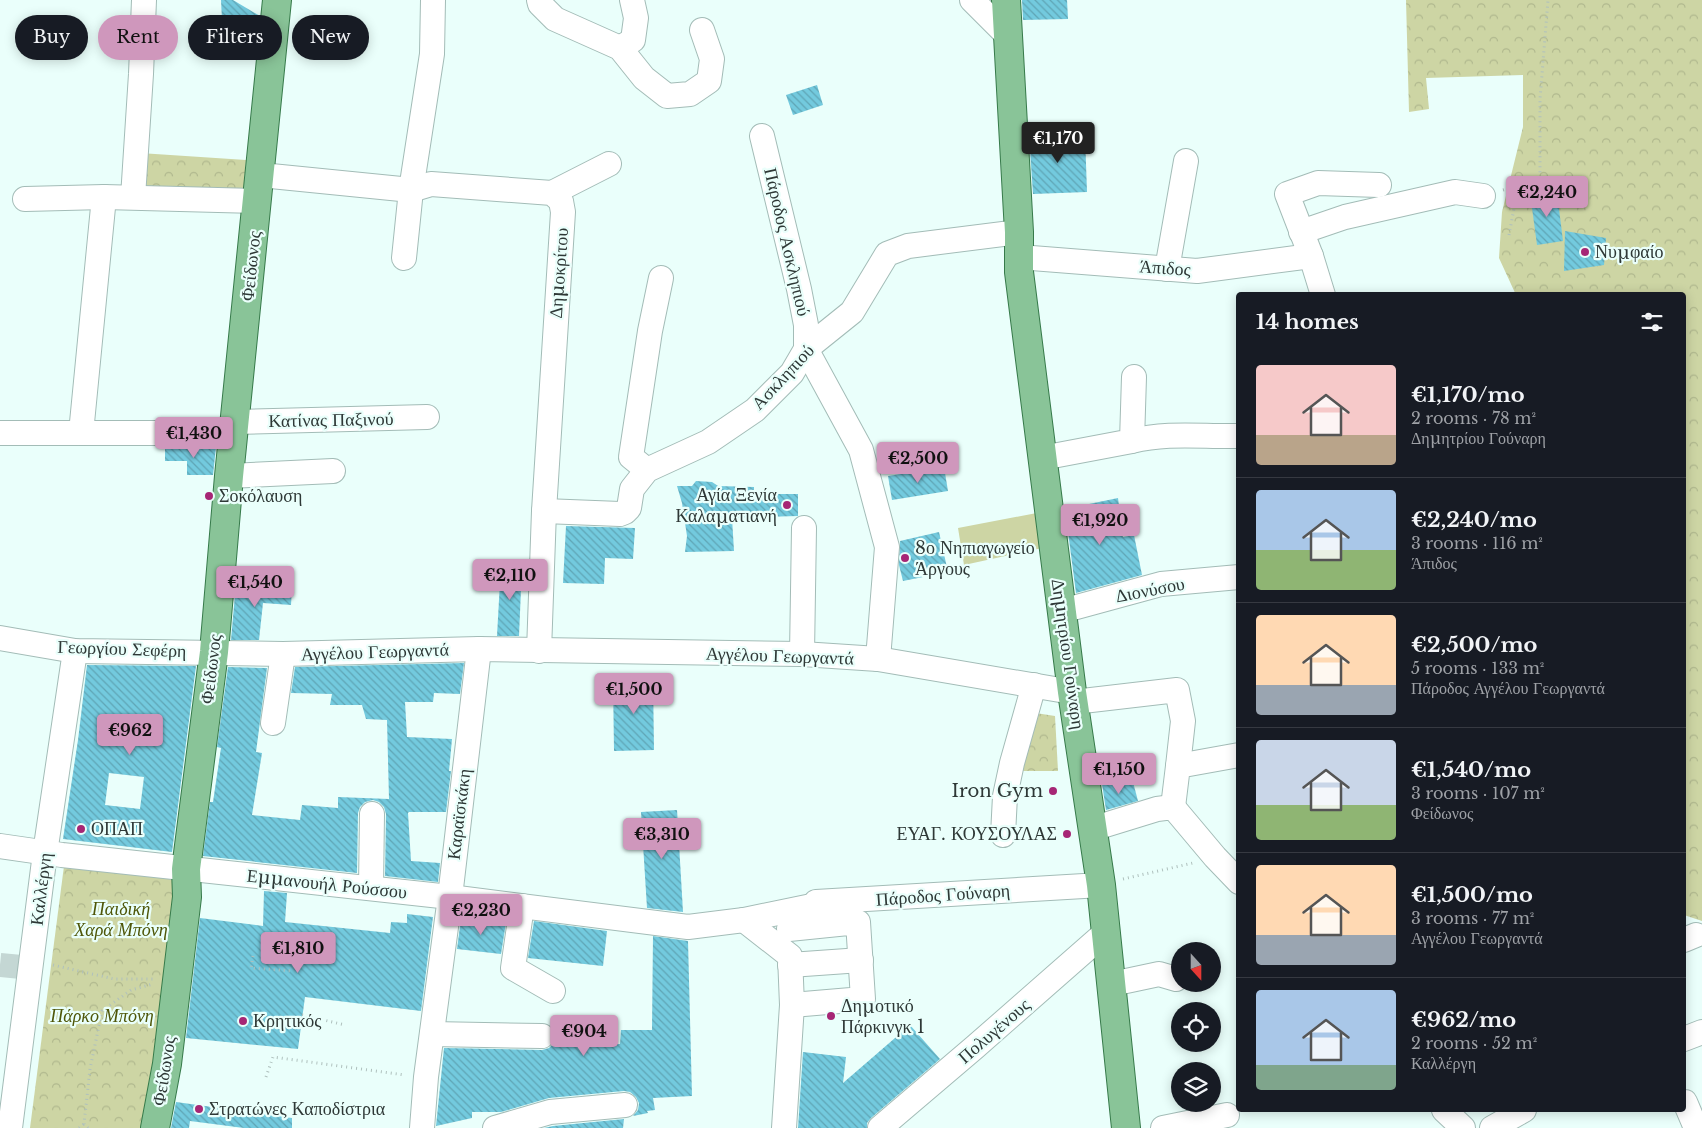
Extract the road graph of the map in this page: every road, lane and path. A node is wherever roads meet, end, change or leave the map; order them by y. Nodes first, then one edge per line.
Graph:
1 (144, 0) edge
2 (277, 0) edge
3 (434, 0) edge
4 (538, 0) edge
5 (632, 0) edge
6 (972, 0) edge
7 (1006, 0) edge
8 (1548, 0) edge
9 (702, 30) dead end
10 (1008, 36) junction
11 (620, 48) junction
12 (762, 136) dead end
13 (1186, 161) dead end
14 (609, 164) dead end
15 (1540, 179) junction
16 (1378, 185) dead end
17 (259, 188) junction
18 (412, 190) junction
19 (552, 193) junction
20 (1483, 196) joint
21 (104, 197) junction
22 (133, 197) junction
23 (26, 199) dead end
24 (1302, 232) junction
25 (1510, 235) dead end
26 (1019, 245) junction
27 (1311, 256) junction
28 (404, 258) dead end
29 (1167, 268) junction
30 (661, 278) dead end
31 (1322, 292) edge
32 (806, 349) junction
33 (1134, 377) dead end
34 (427, 418) dead end
35 (234, 428) junction
36 (0, 433) edge
37 (81, 433) junction
38 (1236, 436) edge
39 (1132, 441) junction
40 (1042, 458) junction
41 (648, 470) junction
42 (333, 471) dead end
43 (229, 476) junction
44 (544, 511) junction
45 (804, 528) dead end
46 (1236, 577) edge
47 (1062, 610) junction
48 (0, 638) edge
49 (479, 649) junction
50 (75, 651) junction
51 (539, 651) junction
52 (214, 652) junction
53 (283, 654) junction
54 (802, 654) junction
55 (878, 659) junction
56 (1034, 685) junction
57 (1073, 697) junction
58 (273, 723) dead end
59 (1236, 756) edge
60 (1178, 766) junction
61 (1173, 807) junction
62 (372, 814) dead end
63 (1092, 829) junction
64 (1003, 835) dead end
65 (0, 846) edge
66 (45, 853) junction
67 (1230, 868) edge
68 (186, 869) junction
69 (1101, 885) junction
70 (371, 888) junction
71 (450, 897) junction
72 (522, 906) junction
73 (787, 914) junction
74 (744, 920) junction
75 (1106, 932) junction
76 (253, 956) dead end
77 (860, 960) junction
78 (32, 961) junction
79 (790, 961) junction
80 (293, 971) dead end
81 (176, 978) junction
82 (1171, 978) edge
83 (1112, 984) junction
84 (552, 991) dead end
85 (792, 1005) junction
86 (302, 1015) dead end
87 (345, 1025) dead end
88 (1702, 1032) edge
89 (432, 1034) junction
90 (542, 1036) dead end
91 (1686, 1039) edge
92 (266, 1076) dead end
93 (426, 1077) junction
94 (625, 1105) dead end
95 (1686, 1106) edge
96 (1446, 1112) edge
97 (1520, 1112) edge
98 (1227, 1115) dead end
99 (84, 1124) junction
100 (10, 1128) edge
101 (79, 1128) edge
102 (88, 1128) edge
103 (154, 1128) edge
104 (422, 1128) edge
105 (495, 1128) edge
106 (784, 1128) edge
107 (880, 1128) edge
108 (1126, 1128) edge
109 (1163, 1128) edge
110 (1463, 1128) edge
111 (1492, 1128) edge
112 (1696, 1128) edge

1 - 22 street
2 - 17 main road, Φείδωνος
3 - 18 street
4 - 11 street
5 - 11 street
6 - 10 street
7 - 10 main road, Δημητρίου Γούναρη
8 - 15 path
9 - 11 street
10 - 26 main road, Δημητρίου Γούναρη
12 - 32 street, Πάροδος Ασκληπιού
13 - 29 street
14 - 19 street
15 - 20 path
15 - 25 path
16 - 24 street
17 - 18 street
17 - 22 street
17 - 35 main road, Φείδωνος
18 - 19 street
18 - 28 street
19 - 44 street, Δημοκρίτου
20 - 24 street
21 - 22 street
21 - 23 street
21 - 37 street
24 - 27 street
26 - 29 street, Άπιδος
26 - 32 street, Ασκληπιού
26 - 40 main road, Δημητρίου Γούναρη
27 - 29 street, Άπιδος
27 - 31 street
30 - 41 street
32 - 41 street, Ασκληπιού
32 - 55 street
33 - 39 street
34 - 35 street, Κατίνας Παξινού
35 - 37 street, Κατίνας Παξινού
35 - 43 main road, Φείδωνος
36 - 37 street, Κατίνας Παξινού
38 - 39 street
39 - 40 street
40 - 47 main road, Δημητρίου Γούναρη
41 - 44 street, Ασκληπιού
42 - 43 street
43 - 52 main road, Φείδωνος
44 - 51 street, Δημοκρίτου
45 - 54 street
46 - 47 street, Διονύσου
47 - 57 main road, Δημητρίου Γούναρη
48 - 50 street, Γεωργίου Σεφέρη
49 - 51 street, Αγγέλου Γεωργαντά
49 - 53 street, Αγγέλου Γεωργαντά
49 - 71 street, Καραϊσκάκη
50 - 52 street, Γεωργίου Σεφέρη
50 - 66 street, Καλλέργη
51 - 54 street, Αγγέλου Γεωργαντά
52 - 53 street, Αγγέλου Γεωργαντά
52 - 68 main road, Φείδωνος
53 - 58 street
54 - 55 street, Αγγέλου Γεωργαντά
55 - 56 street, Αγγέλου Γεωργαντά
56 - 57 street, Αγγέλου Γεωργαντά
56 - 64 street
57 - 60 street, Αγγέλου Γεωργαντά
57 - 63 main road, Δημητρίου Γούναρη
59 - 60 street
60 - 61 street
61 - 63 street
61 - 67 street
62 - 70 street
63 - 69 main road, Δημητρίου Γούναρη
65 - 66 street, Εμμανουήλ Ρούσσου
66 - 68 street, Εμμανουήλ Ρούσσου
66 - 78 street, Καλλέργη
67 - 69 path
68 - 70 street, Εμμανουήλ Ρούσσου
68 - 81 main road, Φείδωνος
69 - 73 street, Πάροδος Γούναρη
69 - 75 main road, Δημητρίου Γούναρη
70 - 71 street, Εμμανουήλ Ρούσσου
71 - 72 street, Εμμανουήλ Ρούσσου
71 - 89 street, Καραϊσκάκη
72 - 74 street, Εμμανουήλ Ρούσσου
72 - 84 street
73 - 74 street, Εμμανουήλ Ρούσσου
73 - 77 street
73 - 79 street
74 - 79 street
75 - 83 main road, Δημητρίου Γούναρη
75 - 107 street, Πολυγένους
76 - 80 path
77 - 79 street
77 - 85 street
78 - 81 path
78 - 100 street, Καλλέργη
79 - 85 street
81 - 99 path
81 - 103 main road, Φείδωνος
82 - 83 street
83 - 108 main road, Δημητρίου Γούναρη
85 - 106 street
86 - 87 path
88 - 91 street
89 - 90 street
89 - 93 street, Καραϊσκάκη
92 - 93 path
93 - 104 street, Καραϊσκάκη
94 - 105 street
95 - 112 street
96 - 110 street
97 - 111 street
98 - 109 street
99 - 101 path
99 - 102 path

